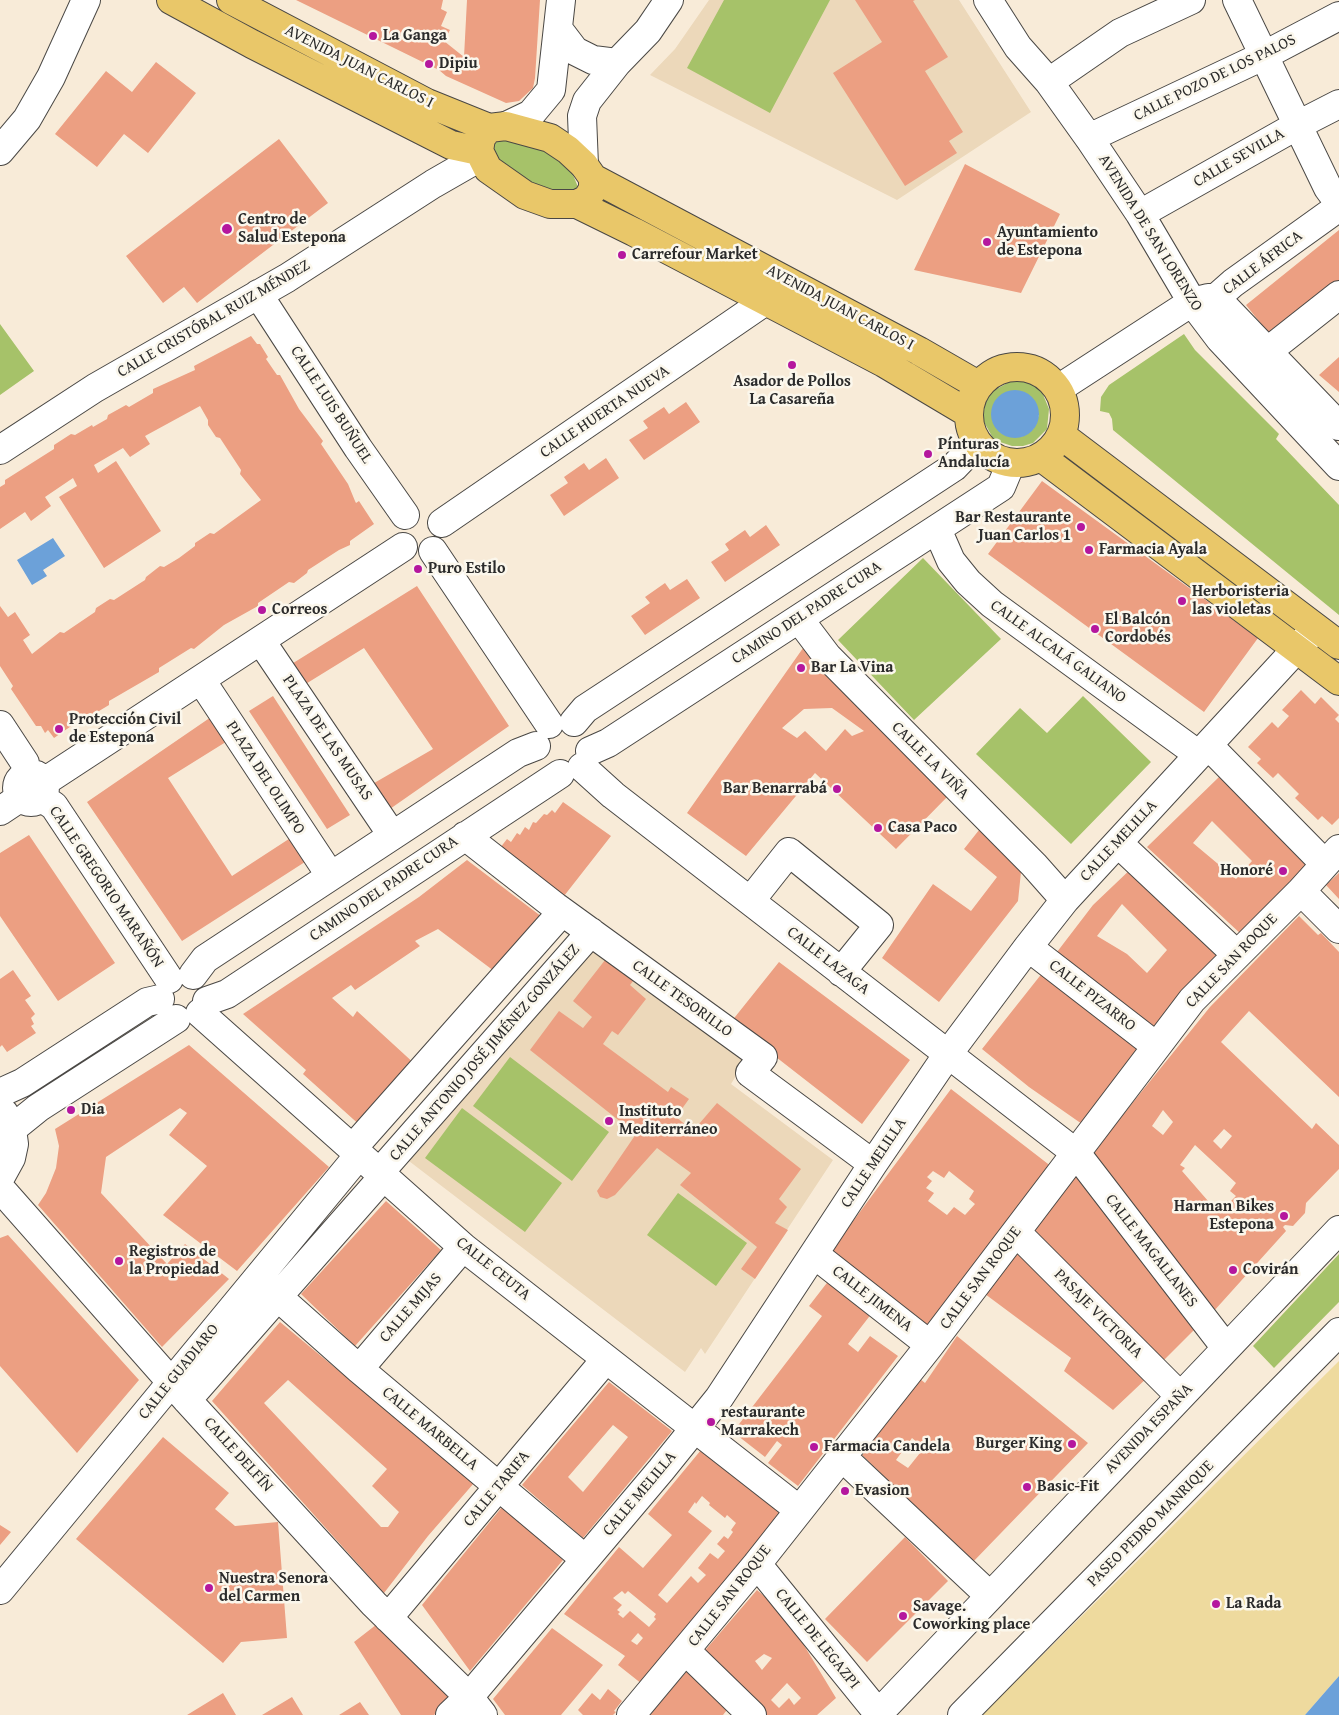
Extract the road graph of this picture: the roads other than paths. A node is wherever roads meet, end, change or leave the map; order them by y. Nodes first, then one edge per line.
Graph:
1 (86, 0) edge
2 (171, 0) edge
3 (231, 0) edge
4 (561, 0) edge
5 (669, 0) edge
6 (988, 0) edge
7 (1191, 0) edge
8 (1237, 0) edge
9 (1339, 16) edge
10 (559, 30) junction
11 (1263, 56) junction
12 (617, 63) junction
13 (1049, 82) junction
14 (1339, 104) edge
15 (1298, 125) junction
16 (1089, 138) junction
17 (489, 140) junction
18 (0, 151) edge
19 (589, 172) junction
20 (577, 204) junction
21 (1339, 205) edge
22 (1140, 214) junction
23 (258, 294) junction
24 (1339, 295) edge
25 (767, 300) junction
26 (1204, 300) junction
27 (1268, 351) junction
28 (978, 385) junction
29 (1058, 390) junction
30 (968, 413) junction
31 (1339, 426) edge
32 (1061, 435) junction
33 (977, 443) junction
34 (0, 450) edge
35 (1335, 455) edge
36 (1041, 457) junction
37 (1011, 463) junction
38 (405, 515) junction
39 (442, 523) junction
40 (937, 530) junction
41 (403, 547) junction
42 (433, 551) junction
43 (799, 619) junction
44 (1316, 626) junction
45 (261, 641) junction
46 (1339, 645) edge
47 (1297, 649) junction
48 (201, 680) junction
49 (1339, 681) edge
50 (0, 724) edge
51 (553, 731) junction
52 (1204, 751) junction
53 (578, 764) junction
54 (27, 793) edge
55 (392, 834) junction
56 (465, 836) junction
57 (1118, 843) junction
58 (1332, 856) edge
59 (330, 875) junction
60 (1301, 891) junction
61 (751, 900) junction
62 (1065, 900) junction
63 (554, 906) junction
64 (1339, 929) edge
65 (591, 932) junction
66 (1028, 947) junction
67 (1236, 954) junction
68 (841, 972) junction
69 (184, 998) junction
70 (1156, 1046) junction
71 (948, 1054) junction
72 (0, 1093) edge
73 (6, 1118) edge
74 (356, 1152) junction
75 (1076, 1154) junction
76 (873, 1164) junction
77 (381, 1175) junction
78 (0, 1178) edge
79 (0, 1188) edge
80 (1339, 1230) edge
81 (1016, 1232) junction
82 (464, 1247) junction
83 (814, 1254) junction
84 (278, 1297) junction
85 (1339, 1332) edge
86 (930, 1345) junction
87 (1226, 1348) junction
88 (606, 1360) junction
89 (359, 1369) junction
90 (180, 1391) junction
91 (1180, 1396) junction
92 (695, 1429) junction
93 (841, 1456) junction
94 (499, 1488) junction
95 (798, 1509) junction
96 (585, 1559) junction
97 (757, 1564) junction
98 (0, 1590) edge
99 (990, 1596) junction
100 (388, 1618) junction
101 (686, 1651) junction
102 (468, 1709) edge
103 (741, 1711) edge
104 (878, 1714) edge
105 (631, 1715) edge
106 (962, 1715) edge

1 - 18 street
2 - 17 main road
3 - 17 main road, AVENIDA JUAN CARLOS I
4 - 10 street, CALLE CRISTÓBAL RUIZ MÉNDEZ
5 - 12 street
6 - 13 street, AVENIDA DE SAN LORENZO
7 - 13 street
8 - 11 street
9 - 11 street, CALLE POZO DE LOS PALOS
10 - 12 street
10 - 17 street, CALLE CRISTÓBAL RUIZ MÉNDEZ
11 - 15 street
11 - 16 street, CALLE POZO DE LOS PALOS
12 - 19 street
13 - 16 street, AVENIDA DE SAN LORENZO
14 - 15 street, CALLE SEVILLA
15 - 21 street
15 - 22 street, CALLE SEVILLA
16 - 22 street, AVENIDA DE SAN LORENZO
17 - 19 main road, AVENIDA JUAN CARLOS I
17 - 20 main road
17 - 23 street, CALLE CRISTÓBAL RUIZ MÉNDEZ
19 - 20 main road
19 - 28 main road, AVENIDA JUAN CARLOS I
20 - 25 main road, AVENIDA JUAN CARLOS I
21 - 26 street, CALLE ÁFRICA
22 - 26 street, AVENIDA DE SAN LORENZO
23 - 34 street, CALLE CRISTÓBAL RUIZ MÉNDEZ
23 - 38 street, CALLE LUIS BUÑUEL
24 - 27 street
25 - 30 main road, AVENIDA JUAN CARLOS I
25 - 39 street, CALLE HUERTA NUEVA
26 - 27 street, AVENIDA DE SAN LORENZO
26 - 29 street, CALLE ÁFRICA
26 - 35 street, AVENIDA DE SAN LORENZO
27 - 31 street, AVENIDA DE SAN LORENZO
28 - 29 main road
28 - 30 main road
29 - 32 main road
30 - 33 main road
32 - 36 main road
32 - 44 main road
33 - 37 main road
33 - 51 street, CAMINO DEL PADRE CURA
36 - 37 main road
36 - 47 main road
37 - 40 street, CAMINO DEL PADRE CURA
38 - 39 street
38 - 41 street
39 - 42 street
40 - 43 street, CAMINO DEL PADRE CURA
40 - 52 street, CALLE ALCALÁ GALIANO
41 - 42 street
41 - 45 street
42 - 51 street
43 - 53 street, CAMINO DEL PADRE CURA
43 - 62 street, CALLE LA VIÑA
44 - 46 main road
44 - 47 street, CALLE MELILLA
45 - 48 street
45 - 55 street, PLAZA DE LAS MUSAS
47 - 49 main road
47 - 52 street, CALLE MELILLA
48 - 54 street
48 - 59 street, PLAZA DEL OLIMPO
50 - 54 street, CALLE GREGORIO MARAÑÓN
51 - 53 street
51 - 53 street, CALLE LAZAGA
51 - 55 street, CAMINO DEL PADRE CURA
52 - 57 street, CALLE MELILLA
52 - 58 street, CALLE ALCALÁ GALIANO
53 - 56 street, CAMINO DEL PADRE CURA
53 - 61 street, CALLE LAZAGA
54 - 69 street, CALLE GREGORIO MARAÑÓN
55 - 59 street, CAMINO DEL PADRE CURA
56 - 63 street, CALLE TESORILLO
56 - 69 street, CAMINO DEL PADRE CURA
57 - 62 street, CALLE MELILLA
57 - 67 street
58 - 60 street, CALLE SAN ROQUE
59 - 69 street, CAMINO DEL PADRE CURA
60 - 64 street
60 - 67 street, CALLE SAN ROQUE
61 - 68 street, CALLE LAZAGA
61 - 68 street
62 - 66 street, CALLE MELILLA
63 - 65 street, CALLE TESORILLO
63 - 74 street
65 - 76 street, CALLE TESORILLO
65 - 77 street, CALLE ANTONIO JOSÉ JIMÉNEZ GONZÁLEZ
66 - 70 street, CALLE PIZARRO
66 - 71 street, CALLE MELILLA
67 - 70 street, CALLE SAN ROQUE
68 - 71 street, CALLE LAZAGA
69 - 72 street, CAMINO DEL PADRE CURA
69 - 73 street, CAMINO DEL PADRE CURA
69 - 74 street, CALLE CEUTA
70 - 75 street, CALLE SAN ROQUE
71 - 75 street, CALLE LAZAGA
71 - 76 street, CALLE MELILLA
73 - 78 street
74 - 77 street, CALLE CEUTA
74 - 90 street, CALLE GUADIARO
75 - 81 street, CALLE SAN ROQUE
75 - 87 street, CALLE MAGALLANES
76 - 83 street, CALLE MELILLA
77 - 82 street, CALLE CEUTA
77 - 84 street, CALLE GUADIARO
79 - 90 street, CALLE DELFÍN
80 - 87 street, AVENIDA ESPAÑA
81 - 86 street, CALLE SAN ROQUE
81 - 91 street, PASAJE VICTORIA
82 - 88 street, CALLE CEUTA
82 - 89 street, CALLE MIJAS
83 - 86 street, CALLE JIMENA
83 - 92 street, CALLE MELILLA
84 - 89 street, CALLE MARBELLA
84 - 90 street, CALLE GUADIARO
85 - 106 street, PASEO PEDRO MANRIQUE
86 - 93 street, CALLE SAN ROQUE
87 - 91 street, AVENIDA ESPAÑA
88 - 92 street, CALLE CEUTA
88 - 94 street, CALLE TARIFA
89 - 94 street, CALLE MARBELLA
90 - 98 street, CALLE GUADIARO
90 - 100 street, CALLE DELFÍN
91 - 99 street, AVENIDA ESPAÑA
92 - 95 street, CALLE CEUTA
92 - 96 street, CALLE MELILLA
93 - 95 street, CALLE SAN ROQUE
93 - 99 street
94 - 96 street, CALLE MARBELLA
94 - 100 street, CALLE TARIFA
95 - 97 street, CALLE SAN ROQUE
96 - 102 street, CALLE MELILLA
97 - 101 street, CALLE SAN ROQUE
97 - 104 street, CALLE DE LEGAZPI
99 - 104 street, AVENIDA ESPAÑA
100 - 102 street, CALLE DELFÍN
101 - 103 street
101 - 105 street, CALLE SAN ROQUE

